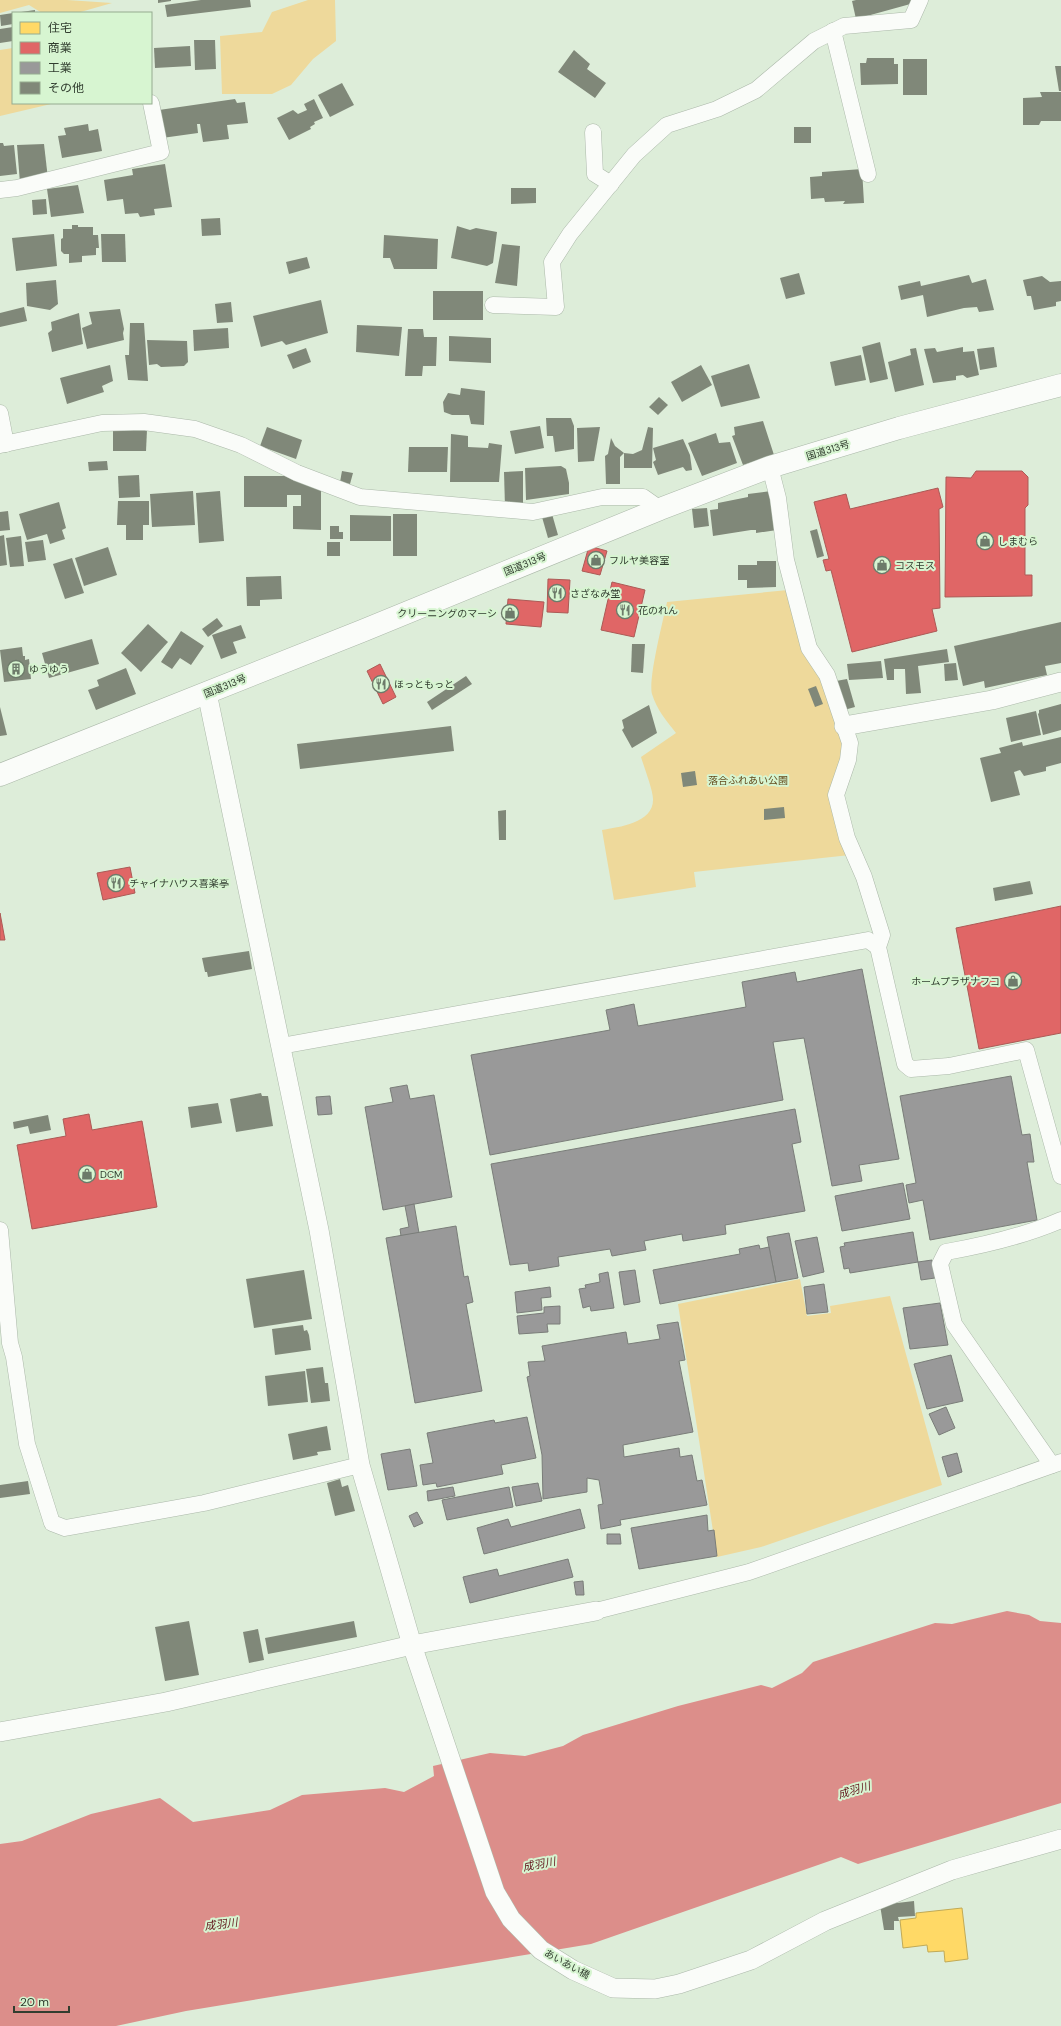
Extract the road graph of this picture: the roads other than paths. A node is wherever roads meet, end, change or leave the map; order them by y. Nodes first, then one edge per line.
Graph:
1 (920, 0) edge
2 (833, 32) junction
3 (151, 104) edge
4 (593, 132) dead end
5 (868, 174) dead end
6 (610, 184) junction
7 (0, 190) edge
8 (493, 305) dead end
9 (1061, 385) edge
10 (0, 413) edge
11 (3, 445) edge
12 (770, 467) junction
13 (660, 509) junction
14 (1061, 682) edge
15 (207, 693) junction
16 (844, 726) junction
17 (0, 775) edge
18 (878, 947) junction
19 (281, 1046) junction
20 (1061, 1176) edge
21 (1061, 1220) edge
22 (0, 1230) edge
23 (1057, 1463) edge
24 (360, 1465) junction
25 (596, 1611) joint
26 (414, 1652) junction
27 (0, 1732) edge
28 (1061, 1839) edge

1 - 2 street
2 - 5 street
2 - 6 street
3 - 7 street
4 - 6 street
6 - 8 street
9 - 12 highway, 国道313号
10 - 11 street
11 - 13 street
12 - 13 highway, 国道313号
12 - 16 street
13 - 15 highway, 国道313号
14 - 16 street
15 - 17 highway, 国道313号
15 - 19 street, あいあい橋
16 - 18 street
18 - 19 street
18 - 20 street
19 - 24 street, あいあい橋
21 - 23 street
22 - 24 street
23 - 25 street
24 - 26 street, あいあい橋
25 - 26 street
26 - 27 street
26 - 28 street, あいあい橋

